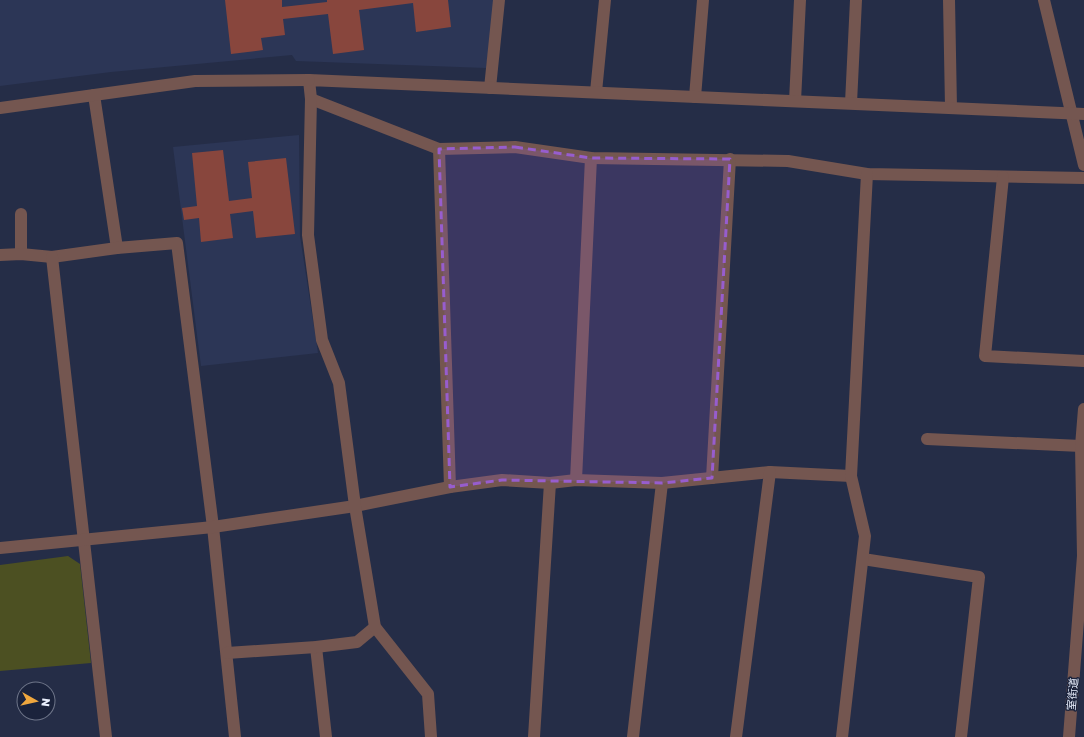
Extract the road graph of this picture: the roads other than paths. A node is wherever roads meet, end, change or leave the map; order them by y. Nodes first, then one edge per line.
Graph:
1 (499, 0) edge
2 (605, 0) edge
3 (703, 0) edge
4 (800, 0) edge
5 (856, 0) edge
6 (949, 0) edge
7 (1044, 0) edge
8 (309, 80) junction
9 (490, 88) junction
10 (596, 92) junction
11 (94, 95) junction
12 (695, 96) junction
13 (311, 99) junction
14 (795, 101) junction
15 (851, 103) junction
16 (0, 108) edge
17 (951, 108) junction
18 (1071, 113) junction
19 (1084, 114) edge
20 (439, 149) junction
21 (591, 158) junction
22 (730, 159) junction
23 (1084, 165) edge
24 (867, 174) junction
25 (1003, 177) junction
26 (1084, 178) edge
27 (21, 214) dead end
28 (117, 248) junction
29 (21, 254) junction
30 (0, 256) edge
31 (52, 257) junction
32 (1084, 360) edge
33 (1084, 409) edge
34 (927, 439) dead end
35 (1081, 446) junction
36 (770, 472) junction
37 (852, 476) junction
38 (712, 478) junction
39 (576, 480) junction
40 (550, 483) junction
41 (662, 483) junction
42 (450, 487) junction
43 (355, 506) junction
44 (213, 527) junction
45 (83, 540) junction
46 (0, 548) edge
47 (1083, 556) edge
48 (863, 559) junction
49 (376, 627) junction
50 (316, 647) junction
51 (227, 652) junction
52 (106, 737) edge
53 (235, 737) edge
54 (326, 737) edge
55 (431, 737) edge
56 (534, 737) edge
57 (633, 737) edge
58 (736, 737) edge
59 (842, 737) edge
60 (961, 737) edge
61 (1069, 737) edge

1 - 9 street
2 - 10 street
3 - 12 street
4 - 14 street
5 - 15 street
6 - 17 street
7 - 18 street
8 - 9 street
8 - 11 street
8 - 13 street
9 - 10 street
10 - 12 street
11 - 16 street
11 - 28 street
12 - 14 street
13 - 20 street
13 - 43 street
14 - 15 street
15 - 17 street
17 - 18 street
18 - 19 street
18 - 23 street
20 - 21 street
20 - 42 street
21 - 22 street
21 - 39 street
22 - 24 street
22 - 38 street
24 - 25 street
24 - 37 street
25 - 26 street
25 - 32 street
27 - 29 street
28 - 31 street
28 - 44 street
29 - 30 street
29 - 31 street
31 - 45 street
33 - 35 street, 室街道
34 - 35 street
35 - 47 street, 室街道
36 - 37 street
36 - 38 street
36 - 58 street
37 - 48 street
38 - 41 street
39 - 40 street
39 - 41 street
40 - 42 street
40 - 56 street
41 - 57 street
42 - 43 street
43 - 44 street
43 - 49 street
44 - 45 street
44 - 51 street
45 - 46 street
45 - 52 street
47 - 61 street, 室街道
48 - 59 street
48 - 60 street
49 - 50 street
49 - 55 street
50 - 51 street
50 - 54 street
51 - 53 street

